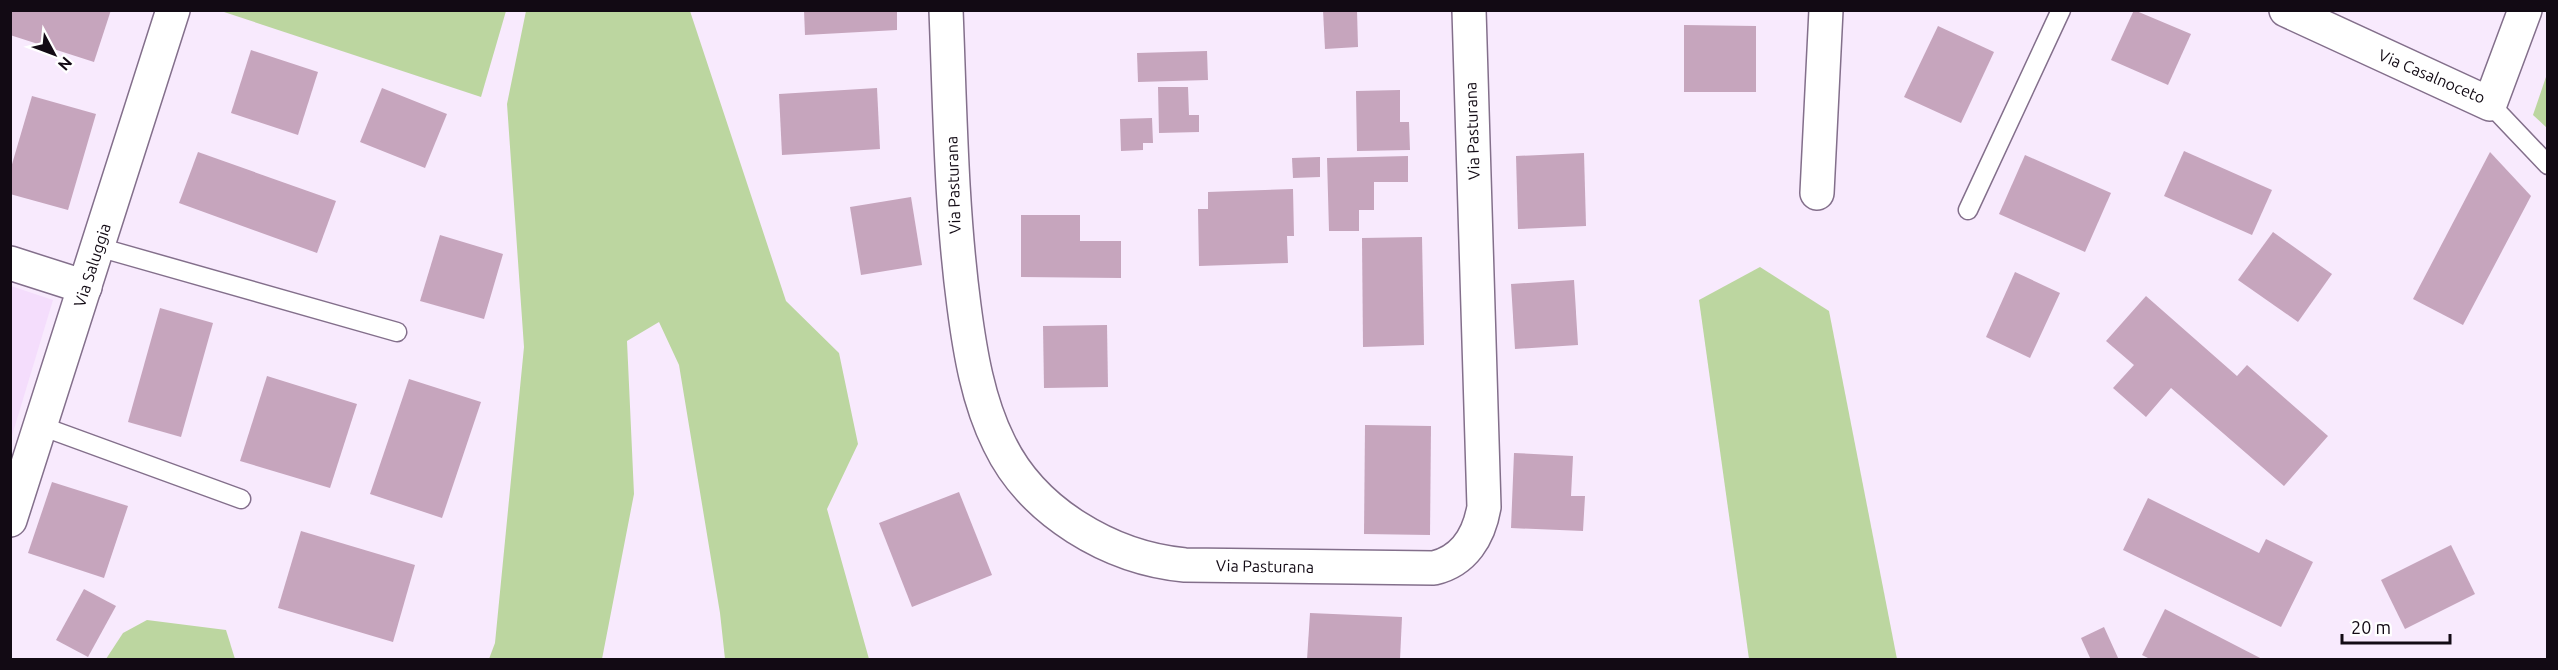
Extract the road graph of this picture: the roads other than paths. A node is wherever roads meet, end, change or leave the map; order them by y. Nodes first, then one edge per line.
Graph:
1 (173, 10) edge
2 (946, 10) edge
3 (1469, 10) edge
4 (1826, 10) edge
5 (2061, 10) edge
6 (2286, 10) edge
7 (2524, 10) edge
8 (2490, 104) junction
9 (2547, 165) edge
10 (1817, 193) dead end
11 (1968, 210) dead end
12 (98, 247) junction
13 (10, 263) edge
14 (85, 287) junction
15 (398, 332) dead end
16 (42, 426) junction
17 (241, 499) dead end
18 (10, 520) edge

1 - 12 street, Via Saluggia
2 - 3 street, Via Pasturana
4 - 10 street
5 - 11 lane
6 - 8 street, Via Casalnoceto
7 - 8 street, Via Casalnoceto
8 - 9 lane
12 - 14 street, Via Saluggia
12 - 15 lane
13 - 14 street
14 - 16 street, Via Saluggia
16 - 17 lane
16 - 18 street, Via Saluggia

